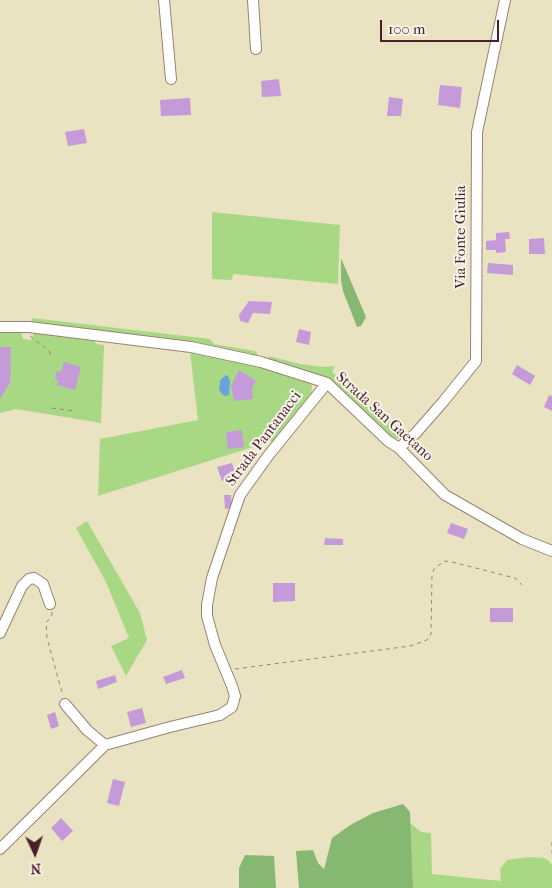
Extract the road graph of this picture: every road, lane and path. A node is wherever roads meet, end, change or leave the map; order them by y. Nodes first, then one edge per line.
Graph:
1 (164, 0) edge
2 (253, 0) edge
3 (505, 0) edge
4 (256, 49) dead end
5 (171, 79) dead end
6 (0, 327) edge
7 (28, 335) dead end
8 (52, 357) dead end
9 (327, 383) junction
10 (52, 408) dead end
11 (74, 410) dead end
12 (399, 448) junction
13 (552, 551) edge
14 (522, 585) dead end
15 (50, 604) joint
16 (0, 633) edge
17 (226, 670) junction
18 (65, 704) joint
19 (105, 746) junction
20 (552, 842) edge
21 (0, 849) edge
22 (552, 853) edge

1 - 5 street
2 - 4 street
3 - 12 street, Via Fonte Giulia
6 - 9 street, Strada San Gaetano
7 - 8 path
9 - 12 street, Strada San Gaetano
9 - 17 street, Strada Pantanacci
10 - 11 path
12 - 13 street, Strada San Gaetano
14 - 17 path
15 - 16 street
15 - 18 path
17 - 19 street, Strada Pantanacci
18 - 19 street
19 - 21 street, Strada Pantanacci
20 - 22 path

